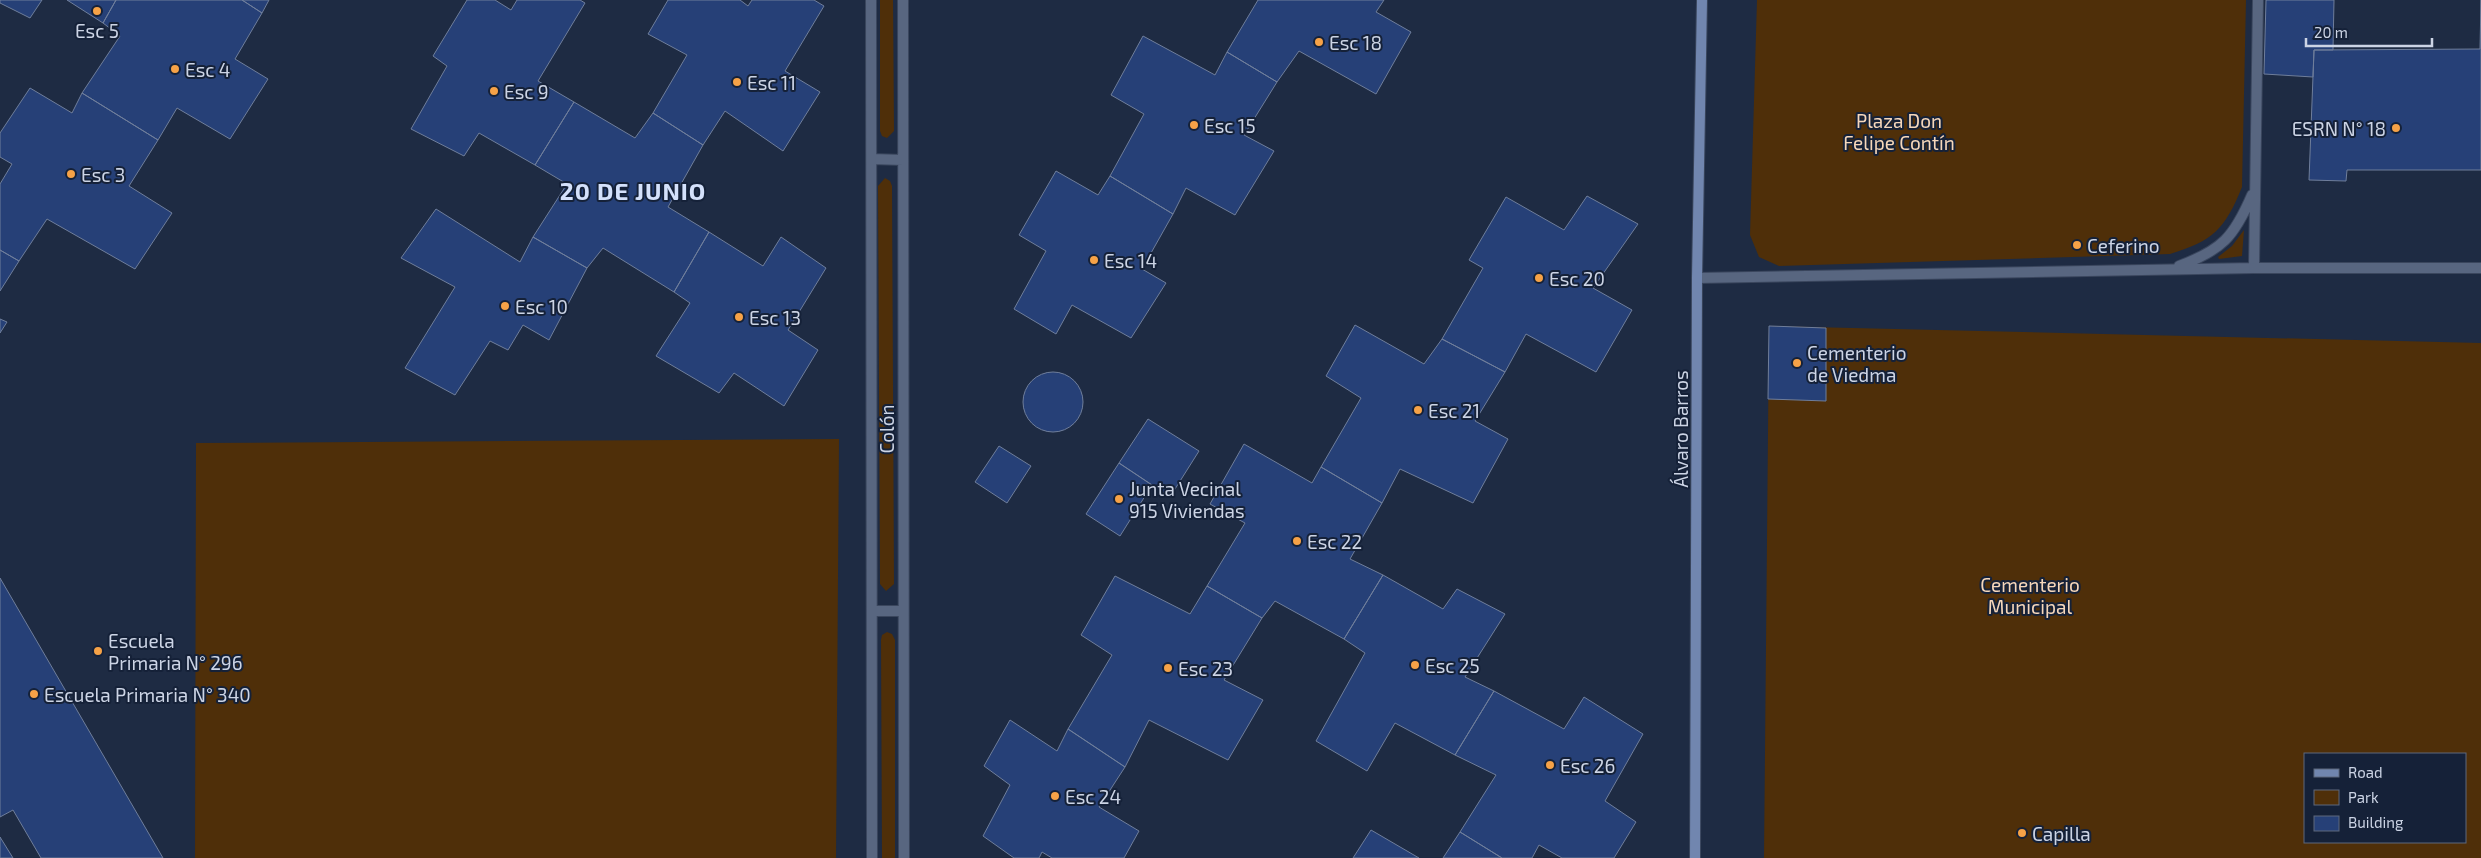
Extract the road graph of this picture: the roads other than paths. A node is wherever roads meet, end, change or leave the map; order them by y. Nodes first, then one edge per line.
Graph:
1 (871, 0) edge
2 (903, 0) edge
3 (1702, 0) edge
4 (2258, 0) edge
5 (872, 159) junction
6 (903, 160) junction
7 (2255, 189) junction
8 (2254, 268) junction
9 (2481, 268) edge
10 (2171, 269) junction
11 (1697, 278) junction
12 (872, 611) junction
13 (903, 611) junction
14 (872, 858) edge
15 (904, 858) edge
16 (1696, 858) edge

1 - 5 street, Colón
2 - 6 street, Colón
3 - 11 main road, Álvaro Barros
4 - 7 street
5 - 6 street
5 - 12 street, Colón
6 - 13 street, Colón
7 - 8 street
7 - 10 street
8 - 9 street
8 - 10 street
10 - 11 street
11 - 16 main road, Álvaro Barros
12 - 13 street
12 - 14 street, Colón
13 - 15 street, Colón

